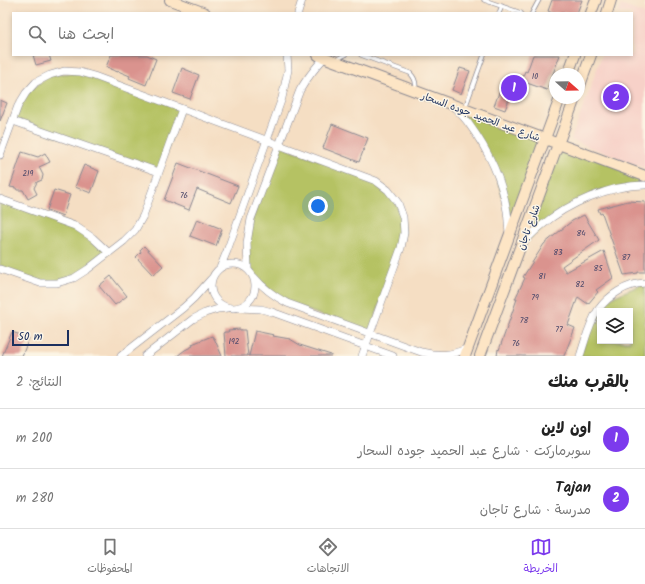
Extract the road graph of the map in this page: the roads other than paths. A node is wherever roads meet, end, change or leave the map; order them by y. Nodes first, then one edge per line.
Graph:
1 (170, 0) edge
2 (302, 0) edge
3 (484, 0) edge
4 (539, 0) edge
5 (596, 0) edge
6 (611, 0) edge
7 (183, 2) edge
8 (502, 6) junction
9 (203, 12) edge
10 (298, 12) edge
11 (499, 12) edge
12 (518, 12) edge
13 (533, 12) edge
14 (591, 12) edge
15 (607, 12) edge
16 (287, 56) edge
17 (321, 56) edge
18 (343, 56) edge
19 (364, 56) edge
20 (484, 56) edge
21 (575, 56) edge
22 (591, 56) edge
23 (335, 61) junction
24 (570, 68) edge
25 (585, 71) edge
26 (415, 91) junction
27 (558, 104) edge
28 (573, 104) edge
29 (453, 105) junction
30 (182, 109) junction
31 (465, 110) junction
32 (13, 120) junction
33 (544, 139) junction
34 (266, 140) junction
35 (558, 144) junction
36 (279, 145) junction
37 (0, 155) edge
38 (159, 172) junction
39 (645, 176) edge
40 (645, 185) edge
41 (0, 199) edge
42 (509, 234) junction
43 (522, 244) junction
44 (109, 253) junction
45 (220, 268) junction
46 (248, 268) junction
47 (0, 269) edge
48 (213, 277) junction
49 (254, 277) junction
50 (645, 283) edge
51 (487, 294) junction
52 (501, 300) junction
53 (235, 308) junction
54 (370, 333) junction
55 (366, 346) junction
56 (466, 352) edge
57 (483, 353) edge
58 (121, 356) edge
59 (145, 356) edge
60 (362, 356) edge
61 (393, 356) edge
62 (580, 356) edge

1 - 7 street
2 - 10 street
3 - 8 lane
4 - 13 lane
5 - 14 street
6 - 15 street
7 - 9 street
8 - 11 lane
8 - 12 lane
16 - 34 street
17 - 23 street, شارع عبد الحميد جوده السحار
17 - 36 street
18 - 23 lane
19 - 26 lane
20 - 31 lane
21 - 24 street
22 - 25 street
23 - 26 street, شارع عبد الحميد جوده السحار
26 - 29 street, شارع عبد الحميد جوده السحار
27 - 33 street, شارع تاجان
28 - 35 street, شارع تاجان
29 - 31 street, شارع عبد الحميد جوده السحار
29 - 42 street
30 - 32 street
30 - 34 street
30 - 38 street
31 - 33 street, شارع عبد الحميد جوده السحار
32 - 37 street
32 - 38 street
33 - 35 street, شارع عبد الحميد جوده السحار
33 - 42 street, شارع تاجان
34 - 36 street
34 - 45 street
35 - 39 street, شارع عبد الحميد جوده السحار
35 - 43 street, شارع تاجان
36 - 46 street
36 - 54 street
38 - 44 street
40 - 43 street
41 - 44 street
42 - 51 street, شارع تاجان
43 - 52 street, شارع تاجان
44 - 47 street
45 - 46 street
45 - 48 street
46 - 49 street
48 - 53 street
48 - 58 street
49 - 53 street
49 - 54 street
50 - 62 street
51 - 52 street
51 - 56 street, شارع تاجان
52 - 57 street, شارع تاجان
53 - 55 street
53 - 59 street
54 - 55 street
54 - 56 street
55 - 60 street
55 - 61 street

